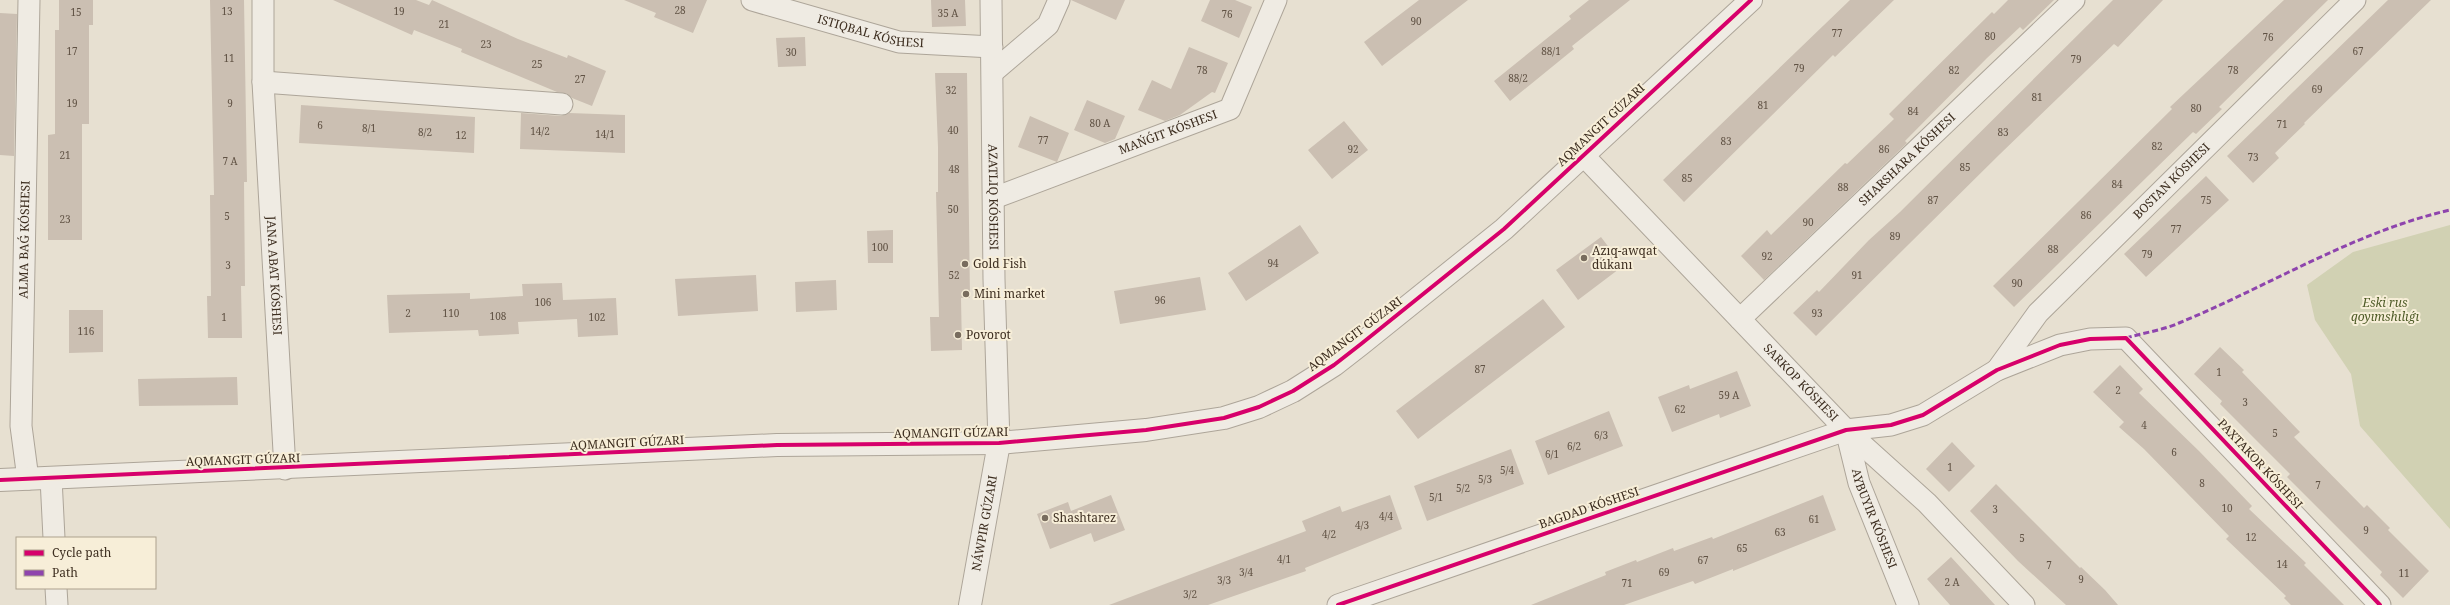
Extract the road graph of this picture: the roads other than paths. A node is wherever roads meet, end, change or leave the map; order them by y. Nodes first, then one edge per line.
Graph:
1 (29, 0) edge
2 (264, 0) edge
3 (752, 0) edge
4 (991, 0) edge
5 (1059, 0) edge
6 (1276, 0) edge
7 (1752, 0) edge
8 (2074, 0) edge
9 (2355, 0) edge
10 (992, 47) junction
11 (993, 72) junction
12 (263, 82) junction
13 (562, 104) dead end
14 (1583, 155) junction
15 (994, 198) junction
16 (1740, 319) junction
17 (1997, 370) junction
18 (1846, 430) junction
19 (1000, 442) junction
20 (285, 469) junction
21 (51, 478) junction
22 (28, 479) junction
23 (0, 480) edge
24 (54, 537) edge
25 (56, 589) edge
26 (57, 605) edge
27 (970, 605) edge
28 (1338, 605) edge
29 (1908, 605) edge
30 (2024, 605) edge
31 (2380, 605) edge

1 - 22 street, ALMA BAǴ KÓSHESI
2 - 12 street, JANA ABAT KÓSHESI
3 - 10 street, ISTIQBAL KÓSHESI
4 - 10 street
5 - 11 street
6 - 15 street
7 - 14 street
8 - 16 street, SHARSHARA KÓSHESI
9 - 17 street, BOSTAN KÓSHESI
10 - 11 street
11 - 15 street
12 - 13 street
12 - 20 street, JANA ABAT KÓSHESI
14 - 16 street, SARKOP KÓSHESI
14 - 19 street
15 - 19 street
16 - 18 street, SARKOP KÓSHESI
17 - 18 street, BAGDAD KÓSHESI
17 - 31 street, PAXTAKOR KÓSHESI
18 - 28 street, BAGDAD KÓSHESI
18 - 29 street, AYBUYIR KÓSHESI
18 - 30 street, SARKOP KÓSHESI
19 - 20 street
19 - 27 street
20 - 21 street
21 - 22 street
21 - 24 street
22 - 23 street
25 - 26 street

